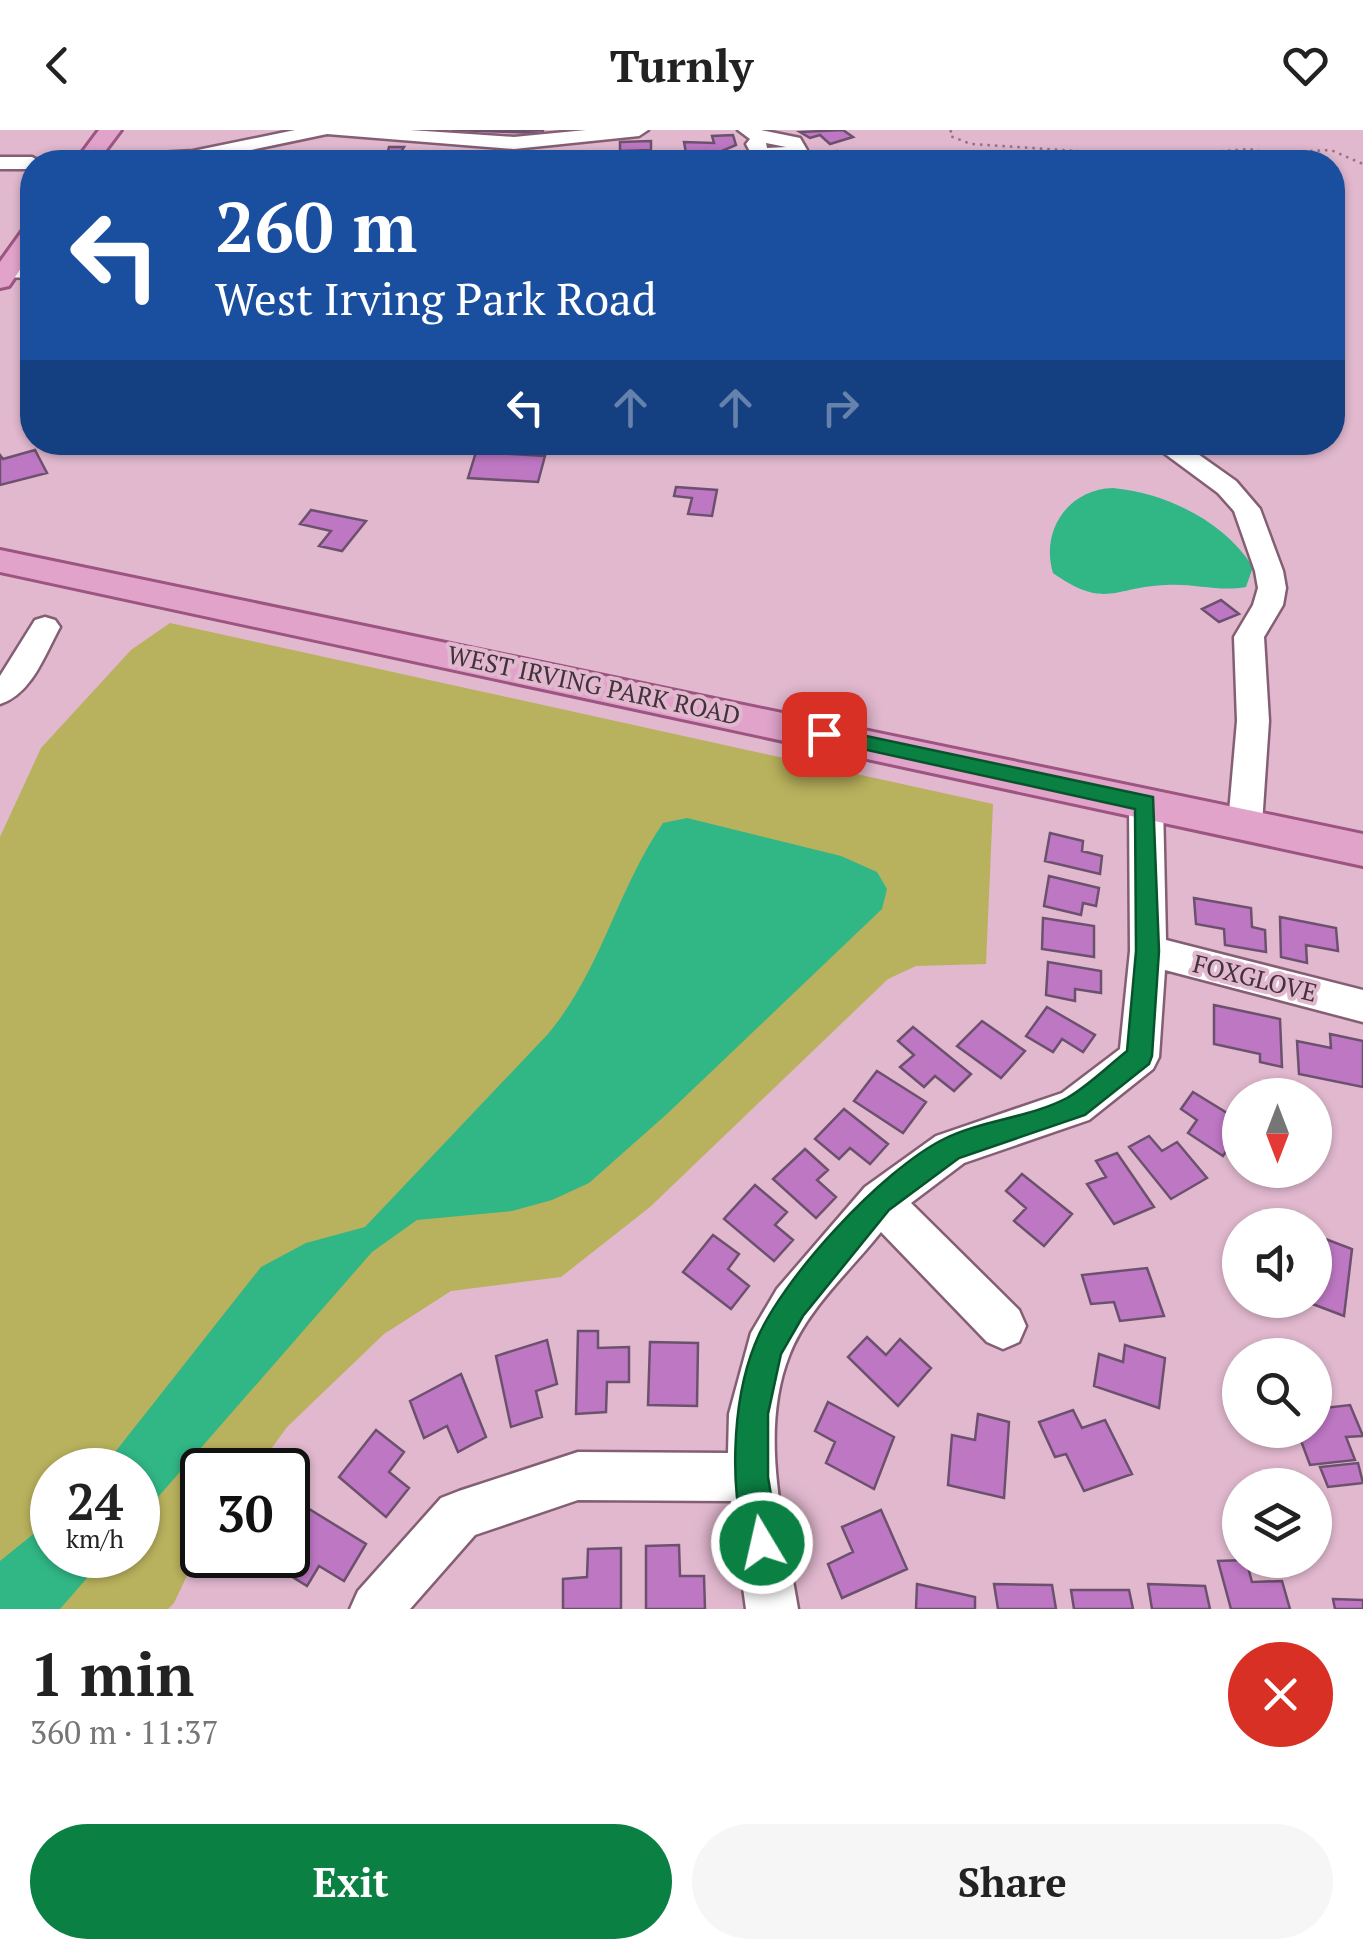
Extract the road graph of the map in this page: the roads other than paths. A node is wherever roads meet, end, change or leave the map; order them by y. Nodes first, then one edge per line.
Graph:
1 (322, 130) edge
2 (332, 130) edge
3 (639, 130) edge
4 (414, 133) edge
5 (260, 137) edge
6 (215, 150) edge
7 (1184, 455) edge
8 (0, 562) edge
9 (45, 627) dead end
10 (0, 694) edge
11 (1146, 803) junction
12 (1245, 824) junction
13 (1363, 850) edge
14 (1148, 951) junction
15 (1363, 1006) edge
16 (880, 1201) junction
17 (1002, 1326) dead end
18 (752, 1477) junction
19 (376, 1609) edge
20 (772, 1609) edge

1 - 5 street
2 - 4 street
3 - 4 street
5 - 6 street
7 - 12 street
8 - 11 main road, WEST IRVING PARK ROAD
9 - 10 street
11 - 12 main road, WEST IRVING PARK ROAD
11 - 14 street
12 - 13 main road, WEST IRVING PARK ROAD
14 - 15 street, FOXGLOVE
14 - 16 street
16 - 17 street
16 - 18 street
18 - 19 street
18 - 20 street

